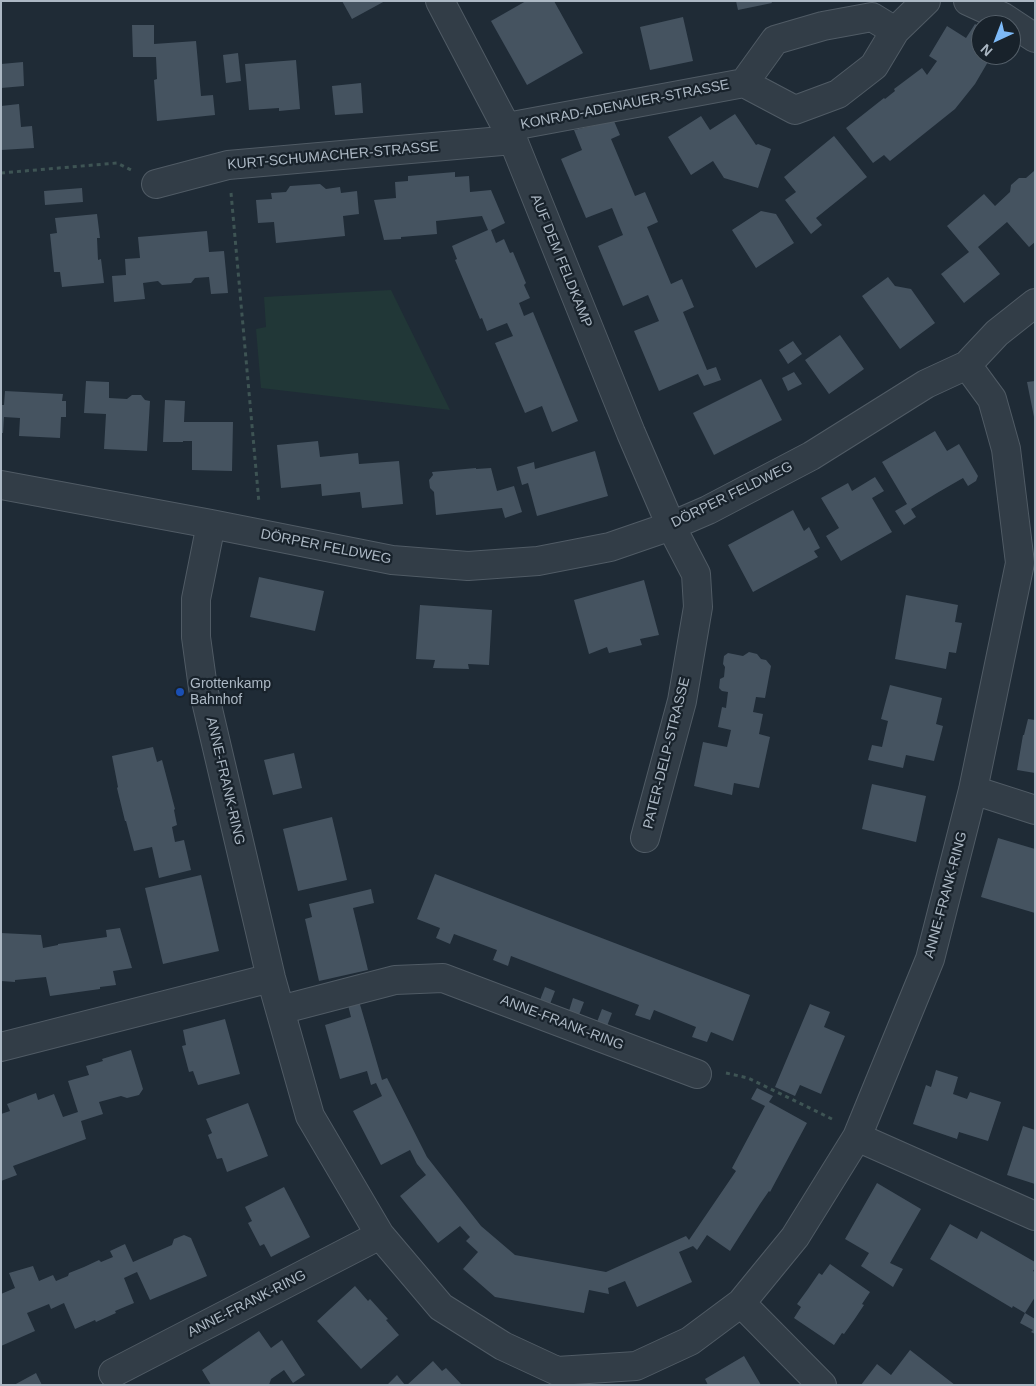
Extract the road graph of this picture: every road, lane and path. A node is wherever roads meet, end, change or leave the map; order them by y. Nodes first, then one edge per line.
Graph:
1 (440, 1) edge
2 (926, 1) edge
3 (968, 1) edge
4 (895, 31) junction
5 (1035, 38) edge
6 (744, 83) junction
7 (510, 134) junction
8 (228, 165) junction
9 (1, 173) edge
10 (156, 184) joint
11 (1035, 303) edge
12 (968, 364) junction
13 (1, 485) edge
14 (211, 524) junction
15 (671, 526) junction
16 (261, 534) junction
17 (1027, 563) edge
18 (973, 790) junction
19 (1035, 810) edge
20 (645, 838) dead end
21 (271, 978) junction
22 (280, 1010) junction
23 (1, 1047) edge
24 (697, 1074) joint
25 (857, 1137) junction
26 (1035, 1216) edge
27 (380, 1235) junction
28 (741, 1303) junction
29 (114, 1373) dead end
30 (555, 1380) edge
31 (822, 1385) edge

1 - 7 street, AUF DEM FELDKAMP
2 - 4 street, KONRAD-ADENAUER-STRASSE
3 - 5 street
4 - 6 street, KONRAD-ADENAUER-STRASSE
4 - 6 street, KONRAD-ADENAUER-STRASSE
6 - 7 street, KONRAD-ADENAUER-STRASSE
7 - 8 street, KURT-SCHUMACHER-STRASSE
7 - 15 street, AUF DEM FELDKAMP
8 - 10 street, KURT-SCHUMACHER-STRASSE
8 - 16 path
9 - 10 path
11 - 12 street, DÖRPER FELDWEG
12 - 15 street, DÖRPER FELDWEG
12 - 17 street, ANNE-FRANK-RING
13 - 14 street, DÖRPER FELDWEG
14 - 16 street, DÖRPER FELDWEG
14 - 21 street, ANNE-FRANK-RING
15 - 16 street, DÖRPER FELDWEG
15 - 20 street, PATER-DELP-STRASSE
17 - 18 street, ANNE-FRANK-RING
18 - 19 street
18 - 25 street, ANNE-FRANK-RING
21 - 22 street, ANNE-FRANK-RING
21 - 23 street
22 - 24 street, ANNE-FRANK-RING
22 - 27 street, ANNE-FRANK-RING
24 - 25 path
25 - 26 street
25 - 28 street, ANNE-FRANK-RING
27 - 29 street, ANNE-FRANK-RING
27 - 30 street, ANNE-FRANK-RING
28 - 30 street, ANNE-FRANK-RING
28 - 31 street

